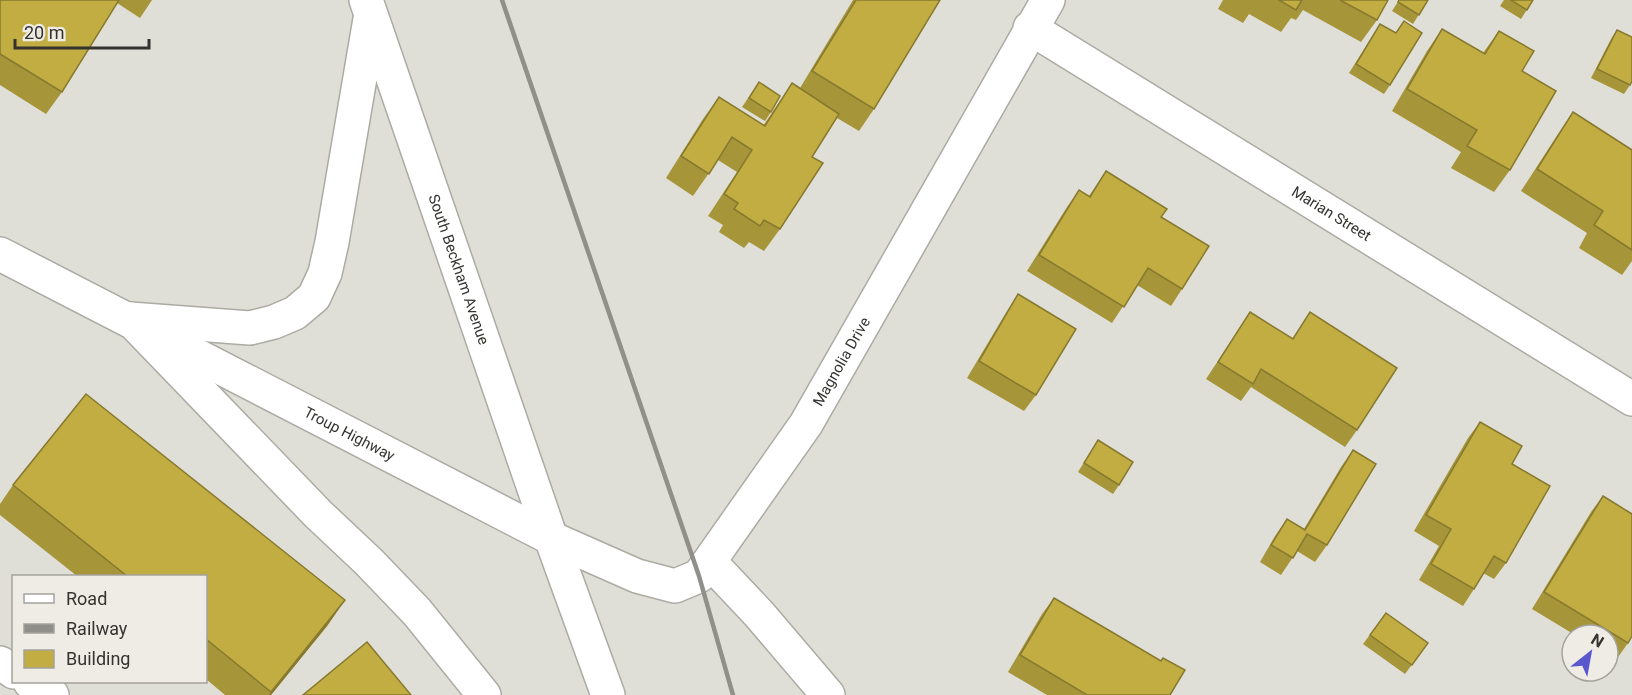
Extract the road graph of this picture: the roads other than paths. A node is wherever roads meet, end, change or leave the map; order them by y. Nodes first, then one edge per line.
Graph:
1 (1048, 0) edge
2 (368, 7) edge
3 (1030, 28) junction
4 (0, 254) edge
5 (130, 320) junction
6 (1632, 399) edge
7 (551, 538) junction
8 (710, 562) junction
9 (33, 683) edge
10 (52, 695) edge
11 (484, 695) edge
12 (608, 695) edge
13 (828, 695) edge

1 - 3 main road, Magnolia Drive
2 - 5 main road
2 - 7 main road, South Beckham Avenue
3 - 6 main road, Marian Street
3 - 8 main road, Magnolia Drive
4 - 5 main road, Troup Highway
5 - 7 main road, Troup Highway
5 - 11 main road
7 - 8 main road, Magnolia Drive
7 - 12 main road
8 - 13 main road
9 - 10 main road

